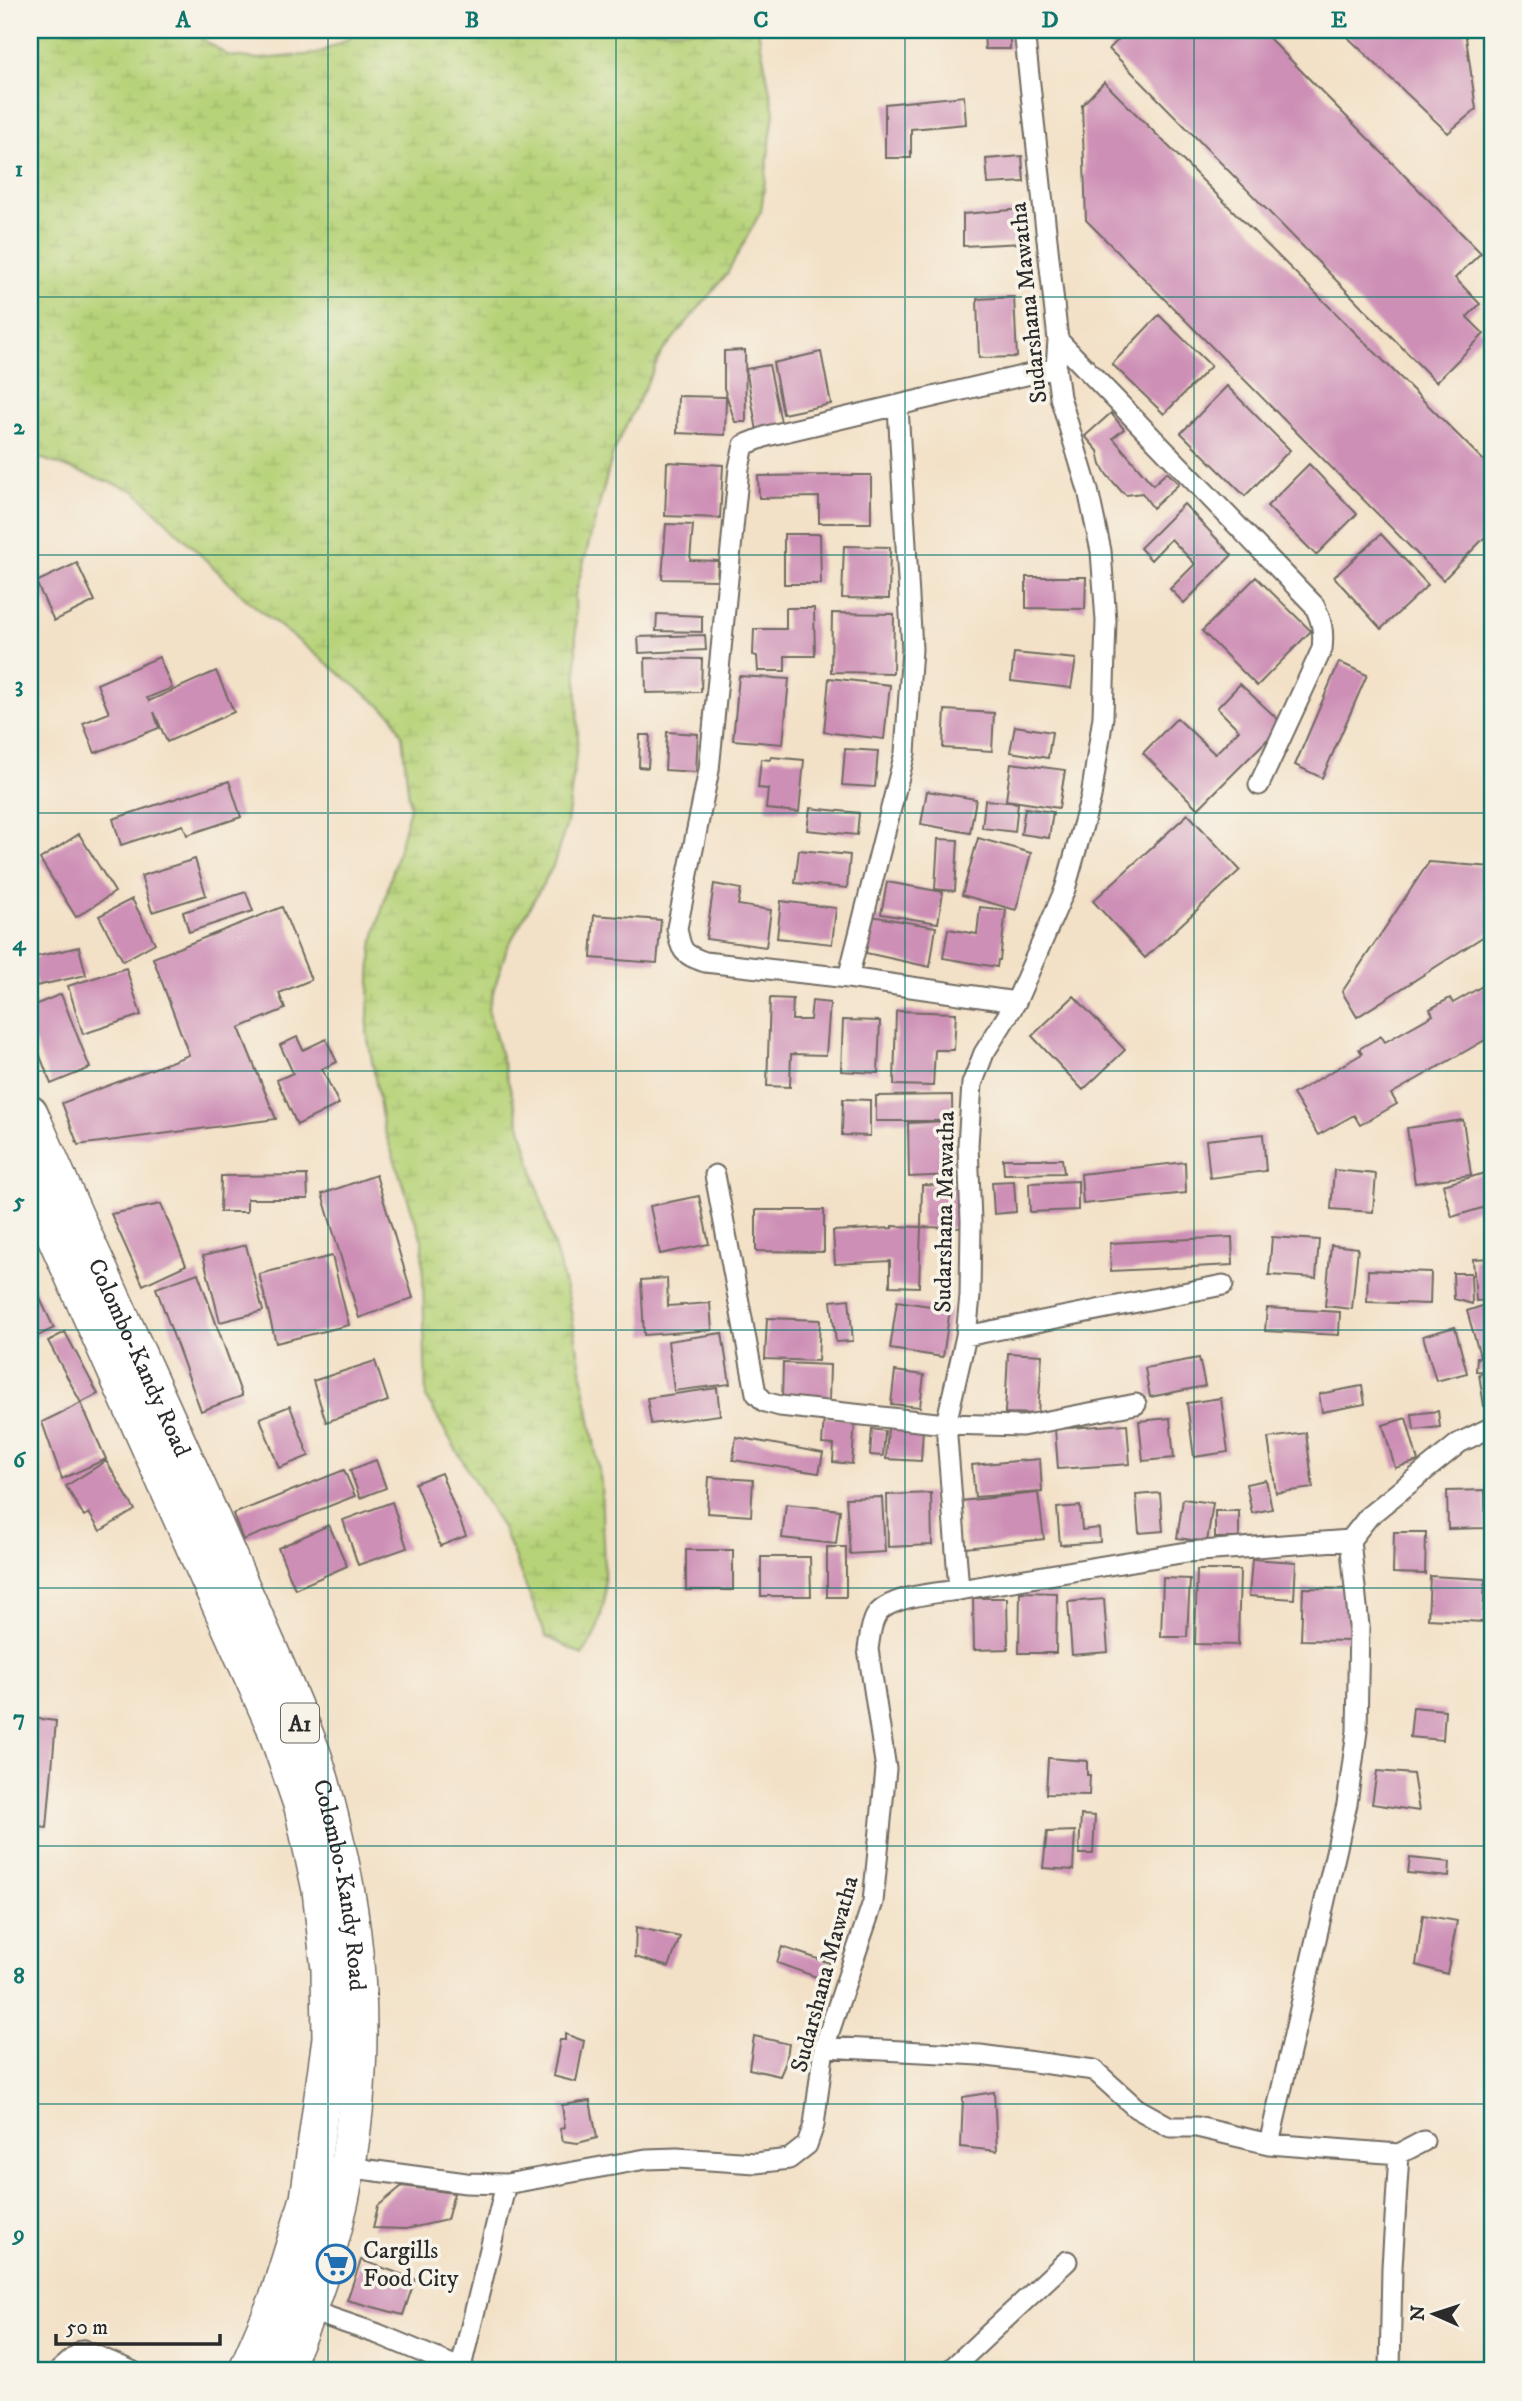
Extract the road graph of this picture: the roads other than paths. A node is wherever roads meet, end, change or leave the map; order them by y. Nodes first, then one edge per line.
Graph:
1 (1024, 30) edge
2 (1058, 340) junction
3 (1056, 368) junction
4 (898, 407) junction
5 (1259, 785) dead end
6 (848, 978) junction
7 (1016, 1002) junction
8 (30, 1113) edge
9 (715, 1175) dead end
10 (30, 1181) edge
11 (1223, 1285) dead end
12 (966, 1336) junction
13 (1136, 1404) dead end
14 (946, 1424) junction
15 (1492, 1427) edge
16 (1350, 1540) junction
17 (958, 1590) junction
18 (824, 2046) junction
19 (1424, 2141) dead end
20 (1269, 2144) junction
21 (1399, 2154) junction
22 (315, 2162) junction
23 (349, 2168) junction
24 (506, 2184) junction
25 (1067, 2262) dead end
26 (293, 2305) junction
27 (464, 2369) edge
28 (59, 2371) edge
29 (132, 2371) edge
30 (246, 2371) edge
31 (282, 2371) edge
32 (949, 2371) edge
33 (1390, 2371) edge

1 - 2 street, Sudarshana Mawatha
2 - 3 street, Sudarshana Mawatha
2 - 5 street
3 - 4 street
3 - 7 street, Sudarshana Mawatha
4 - 6 street
4 - 6 street
6 - 7 street
7 - 12 street, Sudarshana Mawatha
8 - 23 highway, Colombo-Kandy Road / A1
9 - 14 street
10 - 22 highway, Colombo-Kandy Road / A1
11 - 12 street
12 - 14 street, Sudarshana Mawatha
13 - 14 street
14 - 17 street, Sudarshana Mawatha
15 - 16 street
16 - 17 street
16 - 20 street
17 - 18 street, Sudarshana Mawatha
18 - 20 street
18 - 24 street, Sudarshana Mawatha
19 - 21 street
20 - 21 street
21 - 33 street
22 - 23 street, Sudarshana Mawatha
22 - 26 highway, Colombo-Kandy Road / A1
23 - 24 street, Sudarshana Mawatha
23 - 26 highway, Colombo-Kandy Road / A1
24 - 27 street
25 - 32 street
26 - 27 street
26 - 30 highway, Colombo-Kandy Road / A1
26 - 31 highway, Colombo-Kandy Road / A1
28 - 29 street

